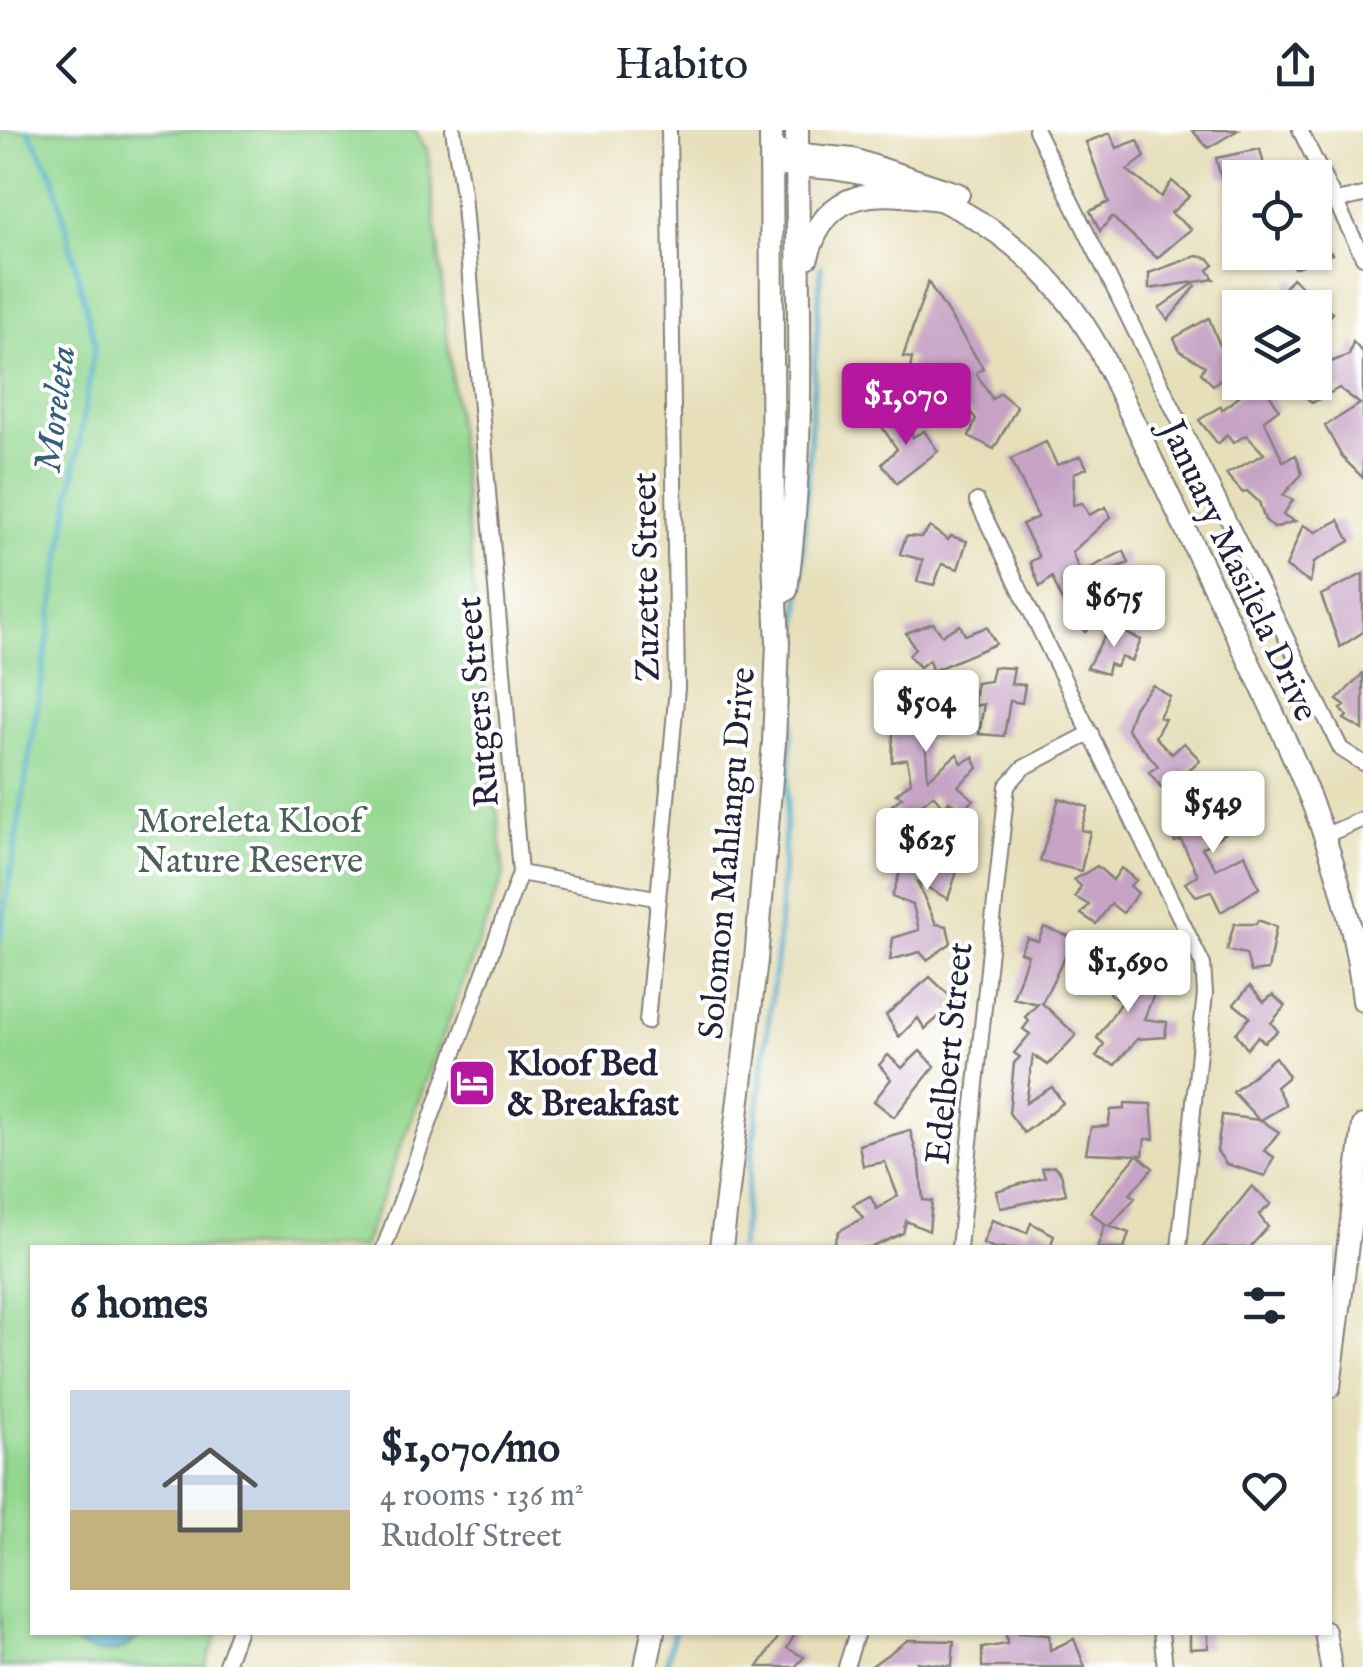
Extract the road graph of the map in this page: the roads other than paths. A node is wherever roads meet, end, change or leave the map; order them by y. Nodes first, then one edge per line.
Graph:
1 (454, 130) edge
2 (669, 130) edge
3 (1036, 130) edge
4 (1300, 130) edge
5 (772, 149) edge
6 (797, 149) edge
7 (1363, 195) edge
8 (940, 200) junction
9 (1336, 201) junction
10 (1363, 257) edge
11 (802, 279) junction
12 (1095, 342) junction
13 (977, 501) dead end
14 (778, 643) junction
15 (1091, 733) junction
16 (1363, 763) edge
17 (1363, 819) edge
18 (1326, 835) junction
19 (520, 873) junction
20 (655, 898) junction
21 (1363, 1001) edge
22 (648, 1022) dead end
23 (1363, 1125) edge
24 (385, 1245) edge
25 (721, 1245) edge
26 (959, 1245) edge
27 (1178, 1245) edge
28 (1332, 1372) edge
29 (237, 1635) edge
30 (652, 1635) edge
31 (856, 1635) edge
32 (1160, 1635) edge
33 (1326, 1635) edge
34 (225, 1667) edge
35 (646, 1667) edge
36 (846, 1667) edge
37 (1165, 1667) edge
38 (1331, 1667) edge

1 - 19 street, Rutgers Street
2 - 20 street, Zuzette Street
3 - 16 street, January Masilela Drive
4 - 9 street
5 - 6 main road, January Masilela Drive
5 - 14 main road, Solomon Mahlangu Drive
6 - 8 main road, January Masilela Drive
6 - 11 main road, Solomon Mahlangu Drive
6 - 12 main road, January Masilela Drive
7 - 9 street
8 - 11 main road
8 - 12 main road, January Masilela Drive
9 - 10 street
11 - 14 main road, Solomon Mahlangu Drive
12 - 18 main road, January Masilela Drive
13 - 15 street
14 - 25 main road, Solomon Mahlangu Drive
15 - 26 street, Edelbert Street
15 - 27 street
17 - 18 street
18 - 21 main road, January Masilela Drive
19 - 20 street
19 - 24 street, Rutgers Street
20 - 22 street, Zuzette Street
23 - 28 main road
29 - 34 street
30 - 35 main road
31 - 36 street
32 - 37 street
33 - 38 main road

